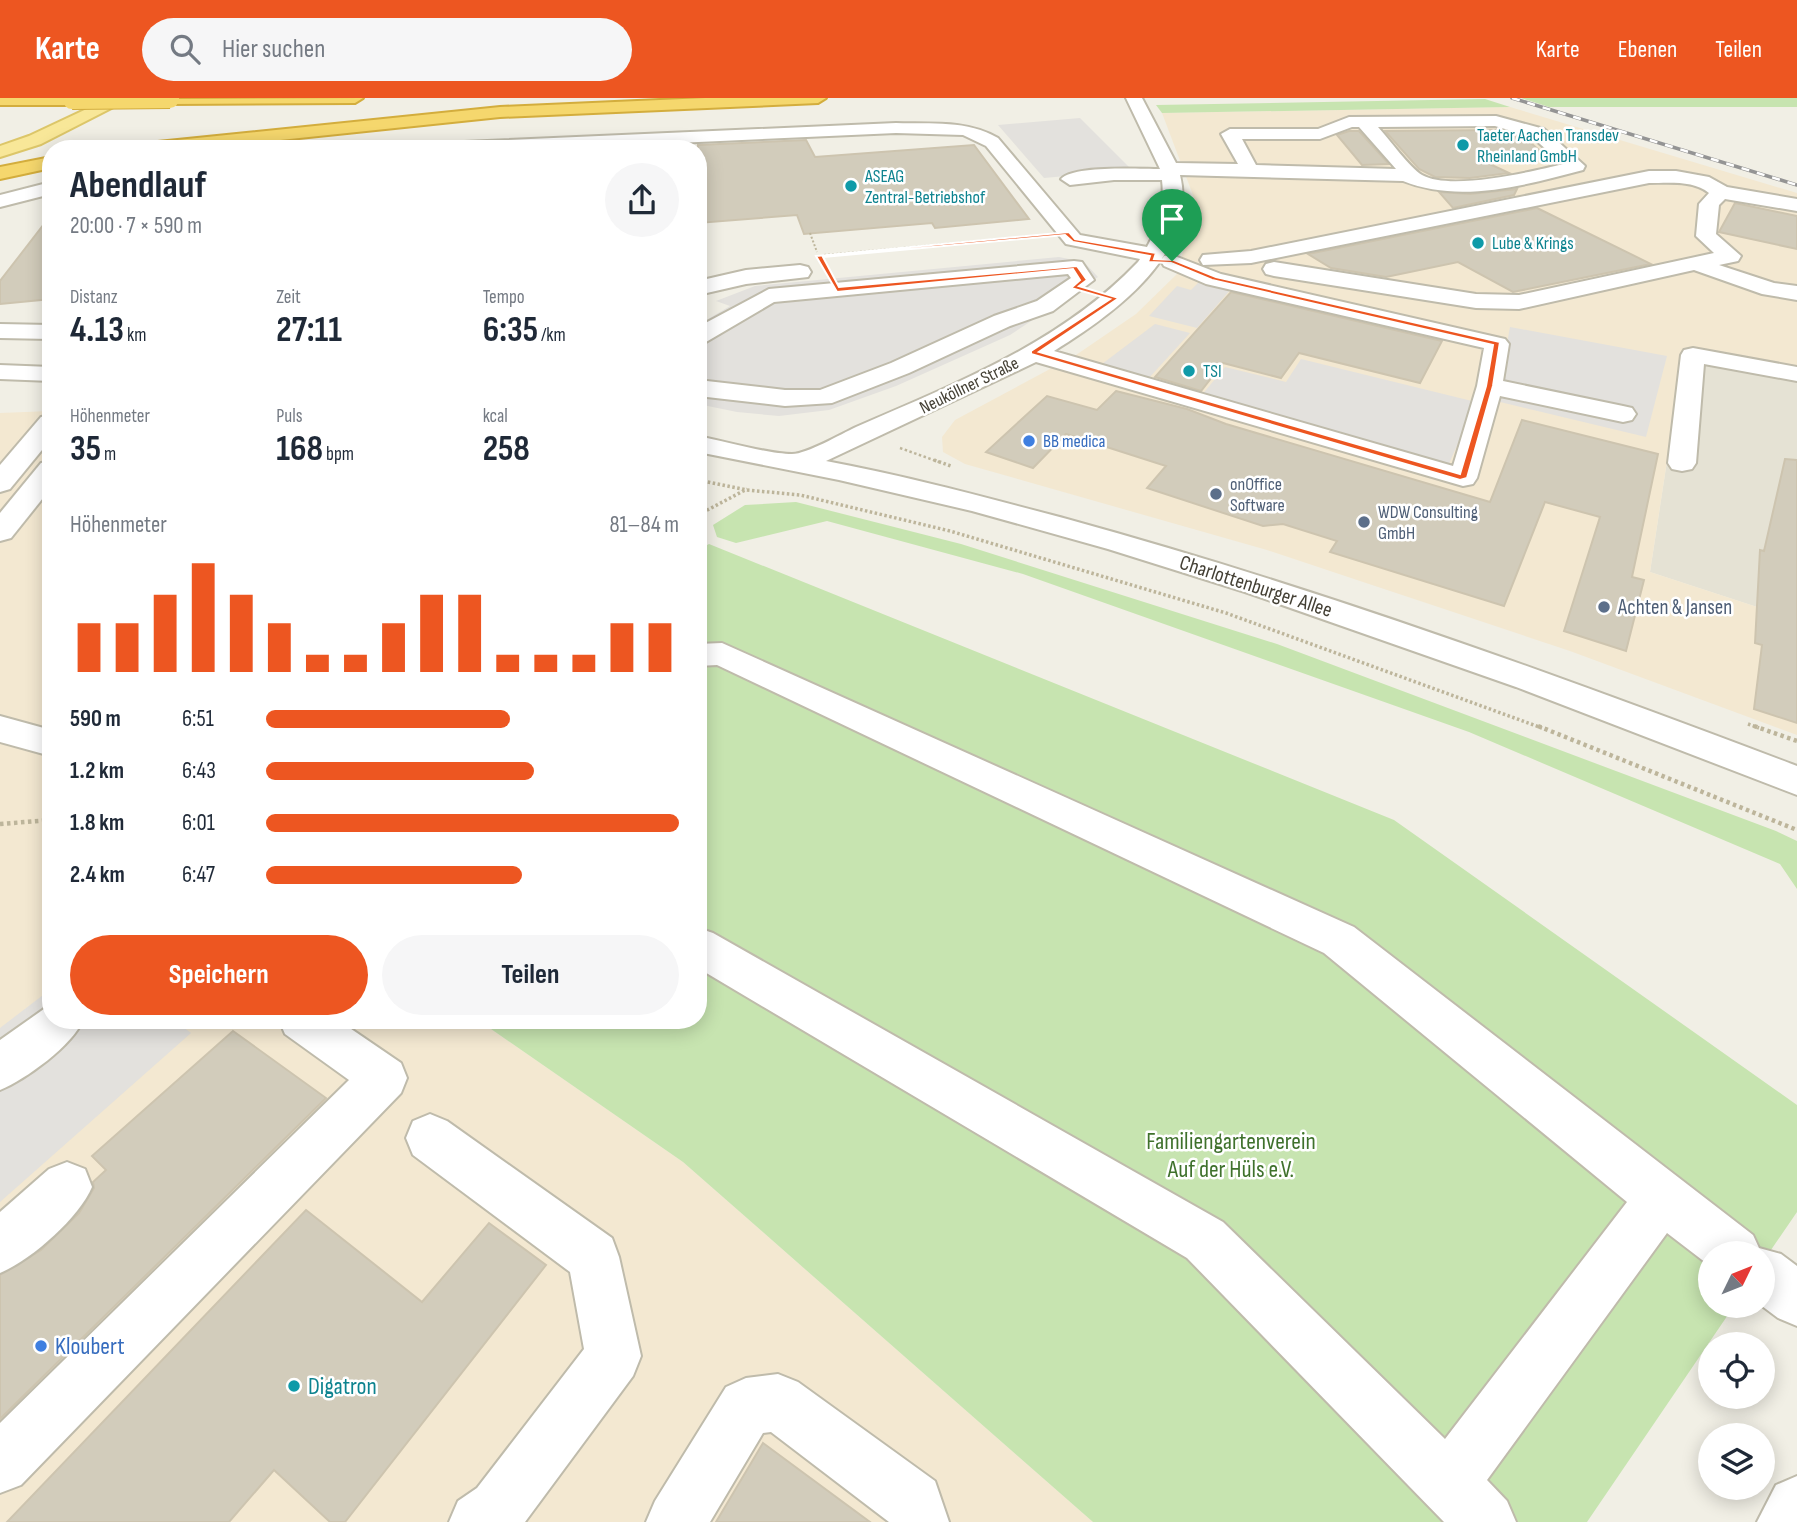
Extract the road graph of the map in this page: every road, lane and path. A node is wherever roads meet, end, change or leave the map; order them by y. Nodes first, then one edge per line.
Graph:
1 (123, 98) edge
2 (355, 98) edge
3 (818, 98) edge
4 (1135, 98) edge
5 (170, 99) edge
6 (0, 100) edge
7 (1364, 122) junction
8 (35, 140) junction
9 (226, 140) edge
10 (623, 140) edge
11 (0, 152) edge
12 (42, 152) edge
13 (42, 164) edge
14 (0, 165) edge
15 (1250, 170) junction
16 (1170, 172) junction
17 (0, 173) edge
18 (1406, 175) junction
19 (1070, 178) dead end
20 (42, 190) edge
21 (1721, 192) junction
22 (0, 201) edge
23 (1797, 205) edge
24 (810, 233) dead end
25 (1070, 237) junction
26 (1049, 246) dead end
27 (1159, 259) junction
28 (1211, 260) junction
29 (822, 263) junction
30 (1696, 264) junction
31 (1135, 278) junction
32 (707, 286) edge
33 (1074, 287) junction
34 (1797, 293) edge
35 (1116, 298) junction
36 (1021, 316) junction
37 (0, 331) edge
38 (42, 332) edge
39 (707, 332) edge
40 (1067, 332) junction
41 (1033, 353) junction
42 (0, 372) edge
43 (42, 374) edge
44 (1797, 374) edge
45 (1490, 386) junction
46 (707, 389) edge
47 (1623, 414) dead end
48 (42, 433) edge
49 (707, 446) edge
50 (798, 463) junction
51 (1682, 463) dead end
52 (42, 480) edge
53 (0, 483) edge
54 (707, 483) edge
55 (747, 490) junction
56 (707, 510) edge
57 (0, 532) edge
58 (707, 654) edge
59 (0, 729) edge
60 (42, 741) edge
61 (1797, 781) edge
62 (42, 821) edge
63 (0, 824) edge
64 (1797, 830) edge
65 (707, 951) edge
66 (50, 1029) edge
67 (314, 1029) edge
68 (0, 1068) edge
69 (430, 1138) dead end
70 (67, 1187) dead end
71 (1662, 1198) junction
72 (1719, 1241) edge
73 (0, 1247) edge
74 (1775, 1283) edge
75 (1797, 1299) edge
76 (0, 1464) edge
77 (1448, 1483) junction
78 (1797, 1506) edge
79 (479, 1522) edge
80 (676, 1522) edge
81 (919, 1522) edge
82 (1486, 1522) edge
83 (1787, 1522) edge

1 - 8 main road
2 - 5 highway
3 - 9 highway
4 - 16 street, Neuköllner Straße
5 - 6 highway, bridge
7 - 15 street
7 - 18 street
7 - 18 street
8 - 11 main road
8 - 12 highway
8 - 14 main road
10 - 25 street
13 - 17 highway
15 - 16 street
15 - 18 street
16 - 19 street
16 - 27 street, Neuköllner Straße
20 - 22 street
21 - 23 street
21 - 28 street
21 - 30 street
24 - 29 path
25 - 26 street
25 - 27 street
25 - 29 path
27 - 28 street
27 - 31 street, Neuköllner Straße
27 - 45 street
28 - 30 street
29 - 31 street
29 - 32 street
30 - 34 street
31 - 35 street, Neuköllner Straße
33 - 35 street
33 - 36 street
33 - 39 street
35 - 40 street, Neuköllner Straße
36 - 40 street
36 - 46 street
37 - 38 street
40 - 41 street, Neuköllner Straße
41 - 45 street
41 - 50 street, Neuköllner Straße
42 - 43 street
44 - 51 street
45 - 47 street
48 - 53 street
49 - 50 street, Charlottenburger Allee
50 - 55 path
50 - 61 street, Charlottenburger Allee
52 - 57 street
54 - 55 path
55 - 56 path
55 - 64 path
58 - 71 street
59 - 60 street
62 - 63 path
65 - 77 street
66 - 68 street
67 - 76 street
69 - 79 street
70 - 73 street
71 - 72 street
71 - 77 street
74 - 75 street
77 - 82 street
78 - 83 street
80 - 81 street

